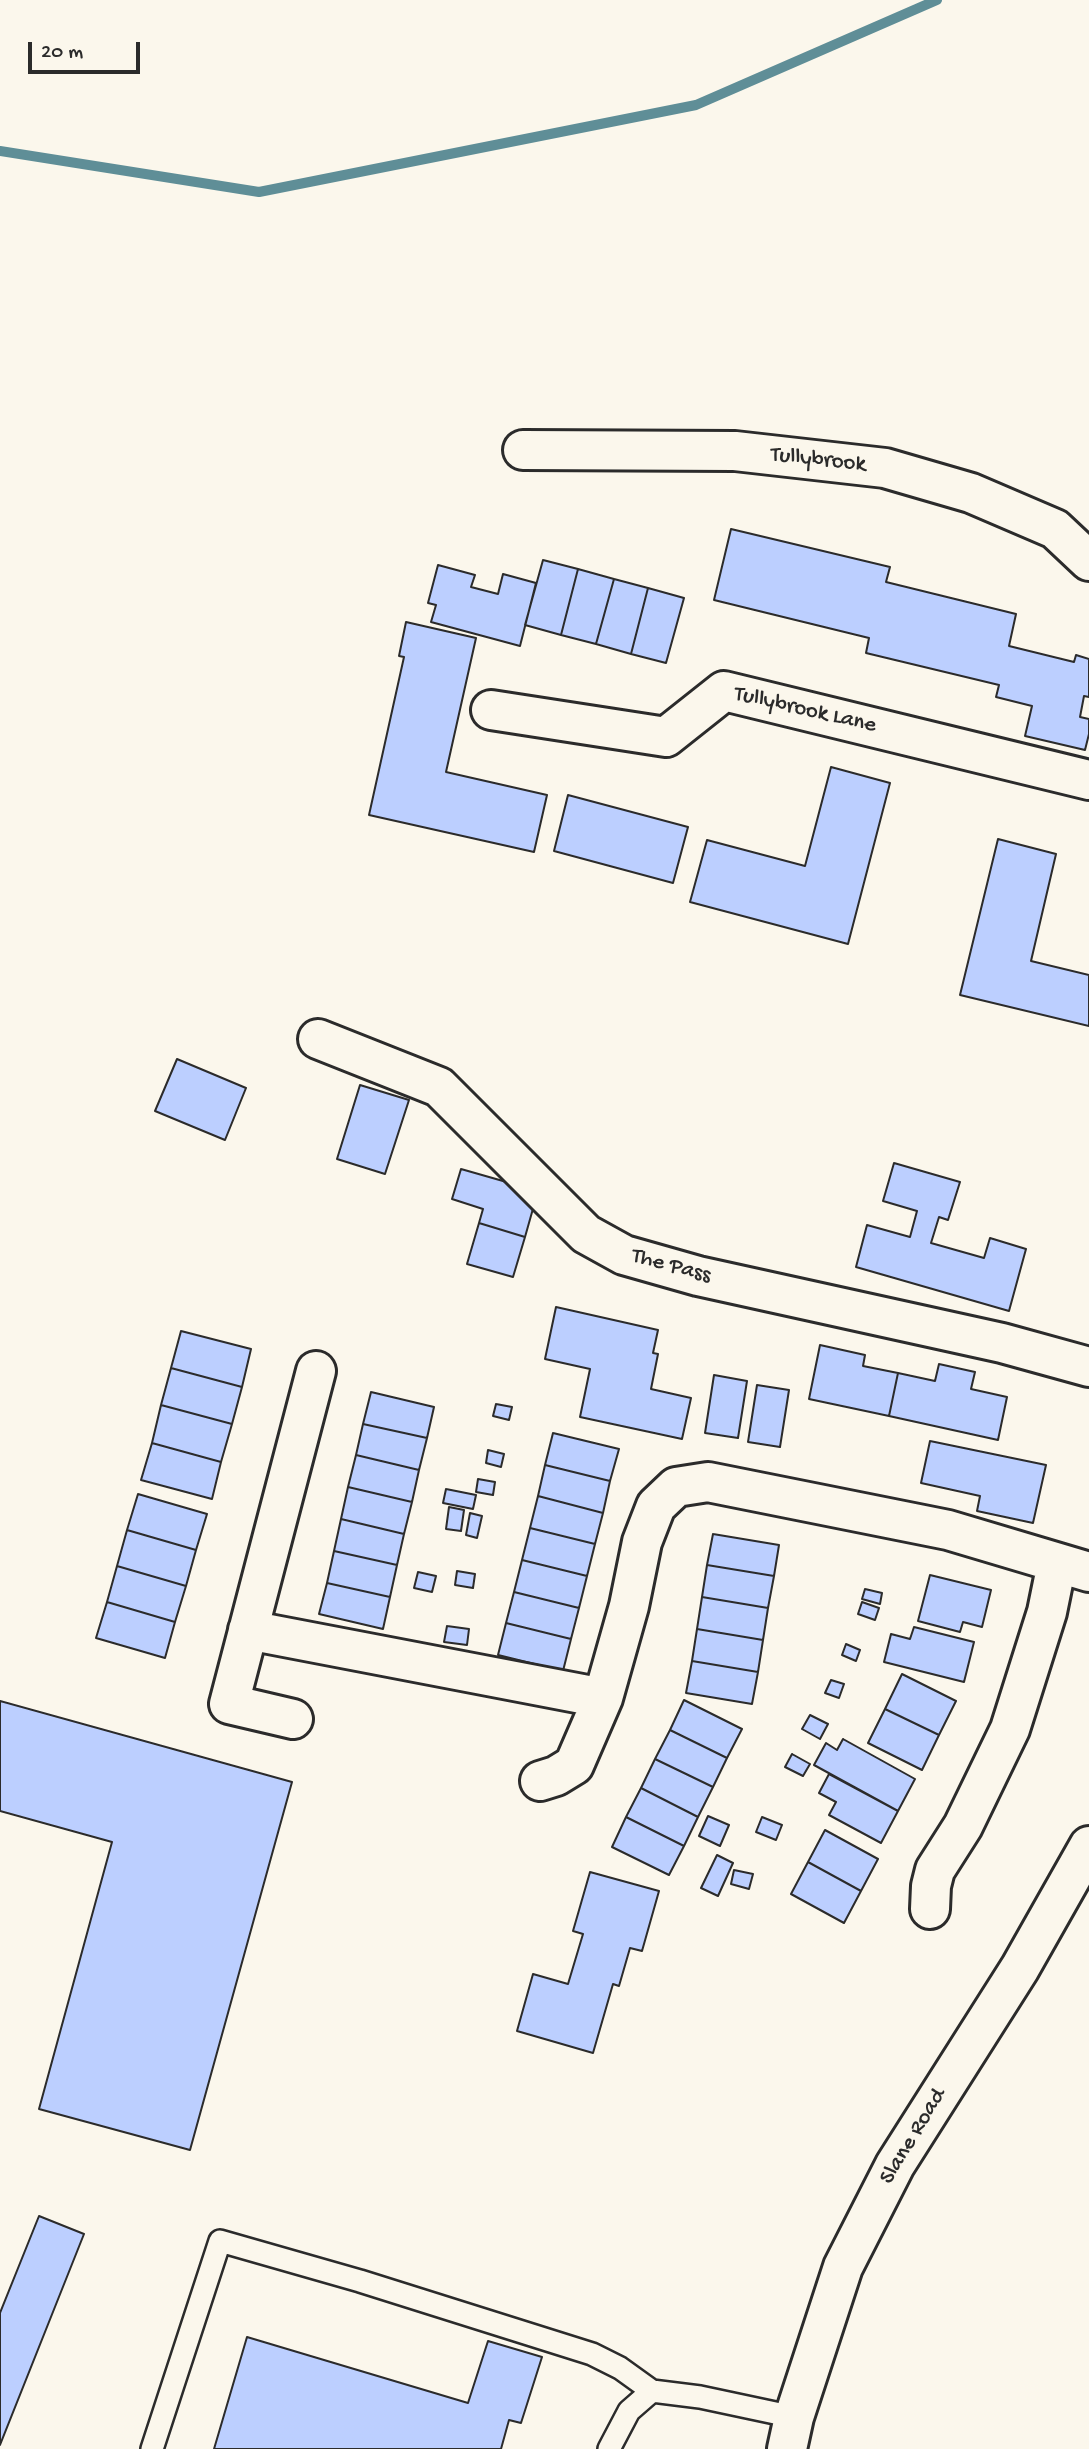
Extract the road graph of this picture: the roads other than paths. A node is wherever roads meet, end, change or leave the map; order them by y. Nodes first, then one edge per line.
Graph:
1 (523, 450) dead end
2 (1089, 561) edge
3 (491, 710) dead end
4 (1089, 780) edge
5 (318, 1039) dead end
6 (1089, 1367) edge
7 (316, 1371) dead end
8 (1073, 1567) edge
9 (248, 1630) junction
10 (603, 1698) junction
11 (293, 1719) dead end
12 (540, 1780) dead end
13 (1089, 1846) edge
14 (930, 1909) dead end
15 (652, 2391) junction
16 (790, 2433) edge
17 (152, 2449) edge
18 (608, 2449) edge

1 - 2 street, Tullybrook
3 - 4 street, Tullybrook Lane
5 - 6 street, The Pass
7 - 9 street
8 - 10 street
8 - 14 street
9 - 10 street
9 - 11 street
10 - 12 street
13 - 16 street, Slane Road
15 - 16 lane
15 - 17 lane
15 - 18 lane

